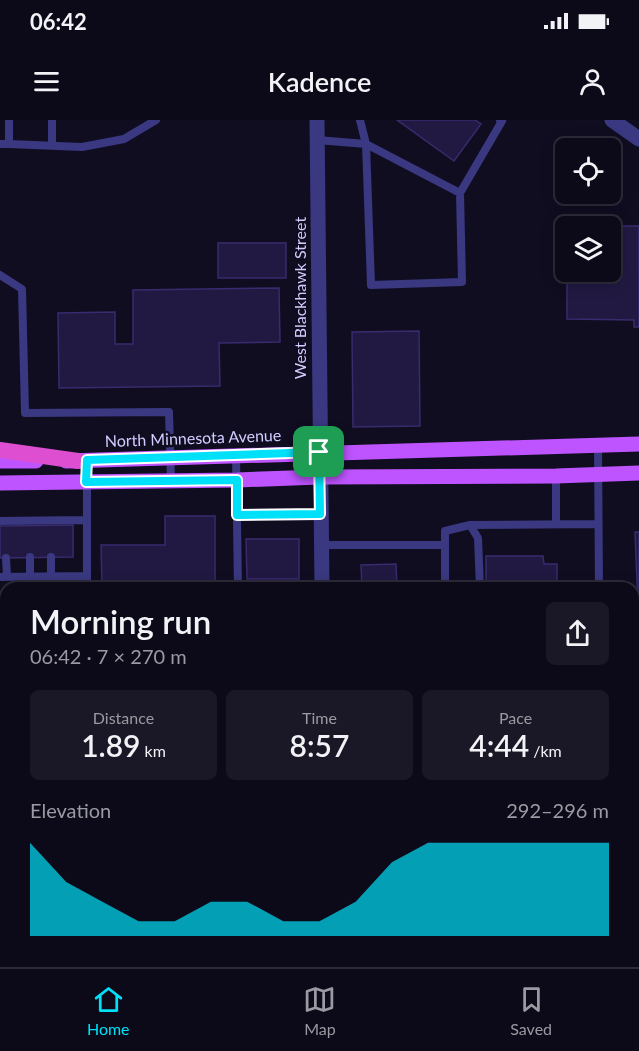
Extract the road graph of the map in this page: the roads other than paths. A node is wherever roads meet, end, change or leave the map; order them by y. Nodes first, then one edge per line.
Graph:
1 (9, 120) edge
2 (52, 120) edge
3 (156, 120) edge
4 (317, 120) edge
5 (360, 120) edge
6 (500, 120) edge
7 (612, 120) edge
8 (639, 139) edge
9 (317, 140) junction
10 (4, 144) edge
11 (366, 144) junction
12 (52, 145) junction
13 (460, 193) junction
14 (0, 275) edge
15 (639, 444) edge
16 (598, 445) junction
17 (0, 450) edge
18 (319, 452) junction
19 (236, 455) junction
20 (171, 457) junction
21 (0, 461) edge
22 (82, 461) junction
23 (639, 473) edge
24 (598, 474) junction
25 (556, 476) junction
26 (319, 477) junction
27 (237, 480) junction
28 (171, 481) junction
29 (86, 482) junction
30 (0, 483) edge
31 (320, 514) junction
32 (237, 515) junction
33 (86, 520) junction
34 (4, 523) edge
35 (556, 524) junction
36 (598, 524) junction
37 (470, 525) junction
38 (321, 545) junction
39 (445, 545) junction
40 (30, 557) dead end
41 (51, 557) dead end
42 (6, 558) dead end
43 (87, 576) junction
44 (3, 577) edge
45 (30, 577) junction
46 (51, 577) junction
47 (87, 582) edge
48 (238, 582) edge
49 (322, 582) edge
50 (446, 582) edge
51 (480, 582) edge
52 (599, 582) edge

1 - 10 lane
2 - 12 lane
3 - 12 lane
4 - 9 street, West Blackhawk Street
5 - 11 lane
6 - 13 lane
7 - 8 street
9 - 11 lane
9 - 18 street, West Blackhawk Street
10 - 12 lane
11 - 13 lane
11 - 13 lane
14 - 20 lane
15 - 16 main road, North Minnesota Avenue
16 - 18 main road, North Minnesota Avenue
16 - 24 lane
17 - 22 highway
18 - 19 main road, North Minnesota Avenue
18 - 26 street, West Blackhawk Street
19 - 20 main road, North Minnesota Avenue
19 - 27 lane
20 - 22 main road, North Minnesota Avenue
20 - 28 lane
21 - 22 main road, North Minnesota Avenue
22 - 29 lane
23 - 24 main road
24 - 25 main road
24 - 36 lane
25 - 26 main road
25 - 35 lane
26 - 27 main road
26 - 31 street, West Blackhawk Street
27 - 28 main road
27 - 32 lane
28 - 29 main road
29 - 30 main road
29 - 33 lane
31 - 32 lane
31 - 38 street, West Blackhawk Street
32 - 48 lane
33 - 34 lane
33 - 43 lane
35 - 36 lane
35 - 37 lane
36 - 52 lane
37 - 39 lane
37 - 51 lane
38 - 39 lane
38 - 49 street, West Blackhawk Street
39 - 50 lane
40 - 45 lane
41 - 46 lane
42 - 44 lane
43 - 46 lane
43 - 47 lane
44 - 45 lane
45 - 46 lane

